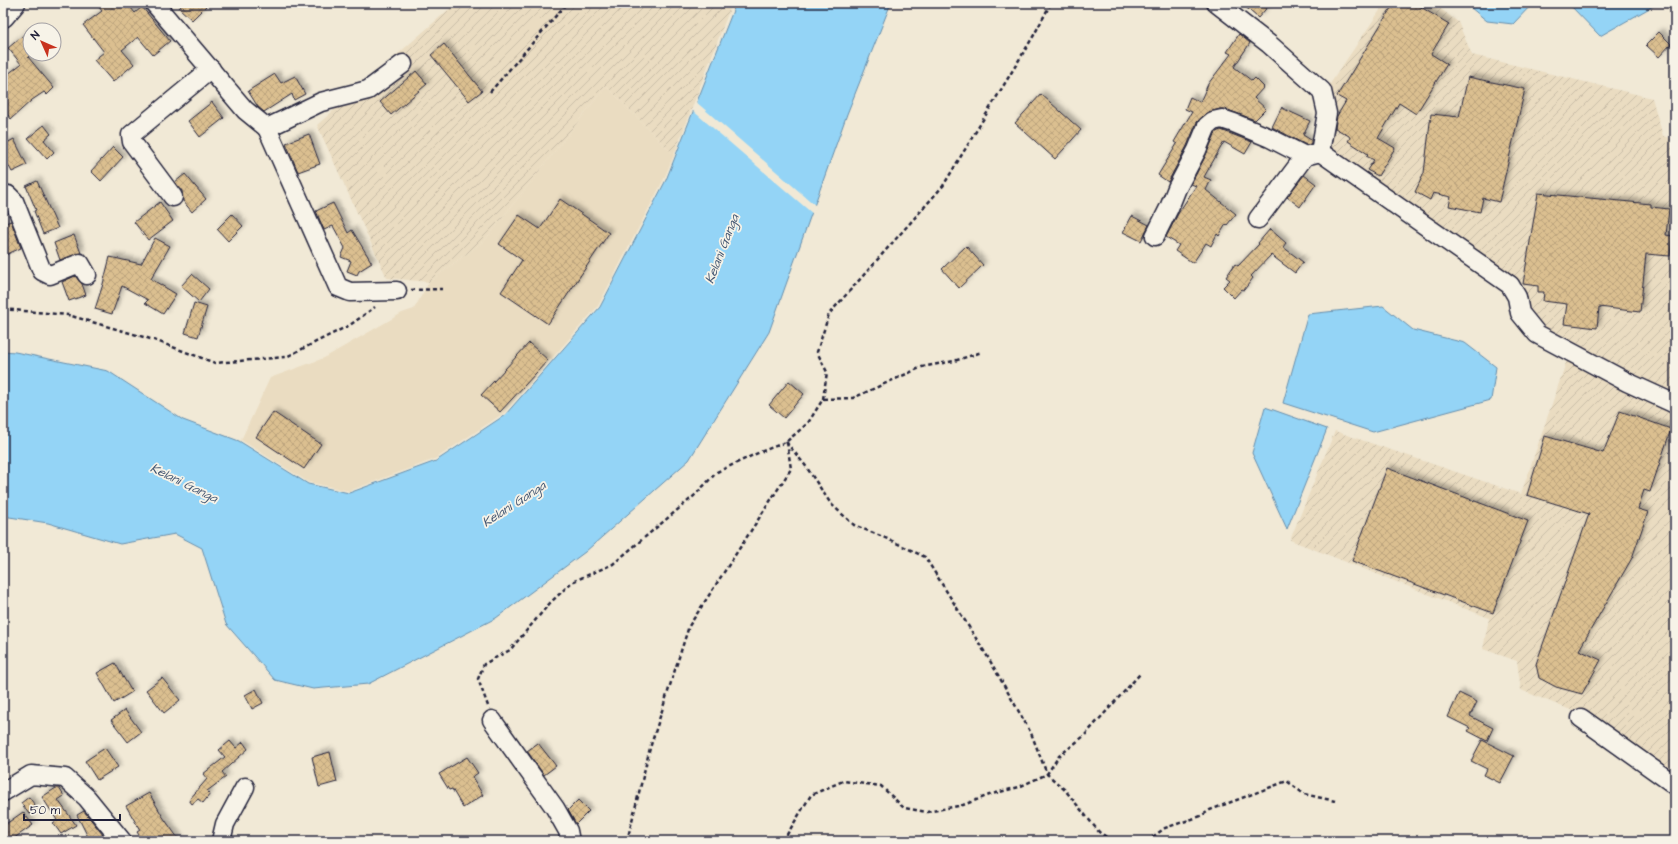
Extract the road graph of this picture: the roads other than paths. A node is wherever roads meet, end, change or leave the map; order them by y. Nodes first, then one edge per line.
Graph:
1 (14, 3) edge
2 (154, 3) edge
3 (1216, 3) edge
4 (3, 16) edge
5 (403, 64) dead end
6 (211, 69) junction
7 (267, 128) junction
8 (1312, 154) junction
9 (3, 197) edge
10 (173, 197) dead end
11 (1258, 219) dead end
12 (1155, 236) dead end
13 (87, 275) dead end
14 (397, 291) road end
15 (1675, 404) edge
16 (1581, 718) dead end
17 (492, 720) road end
18 (1675, 785) edge
19 (245, 786) dead end
20 (3, 792) edge
21 (116, 840) edge
22 (221, 841) edge
23 (570, 841) edge

1 - 4 main road
2 - 6 street
3 - 8 street
5 - 7 street
6 - 7 street
6 - 10 street
7 - 14 street
8 - 11 street
8 - 12 street
8 - 15 street
9 - 13 street
16 - 18 street
17 - 23 street
19 - 22 street
20 - 21 street

